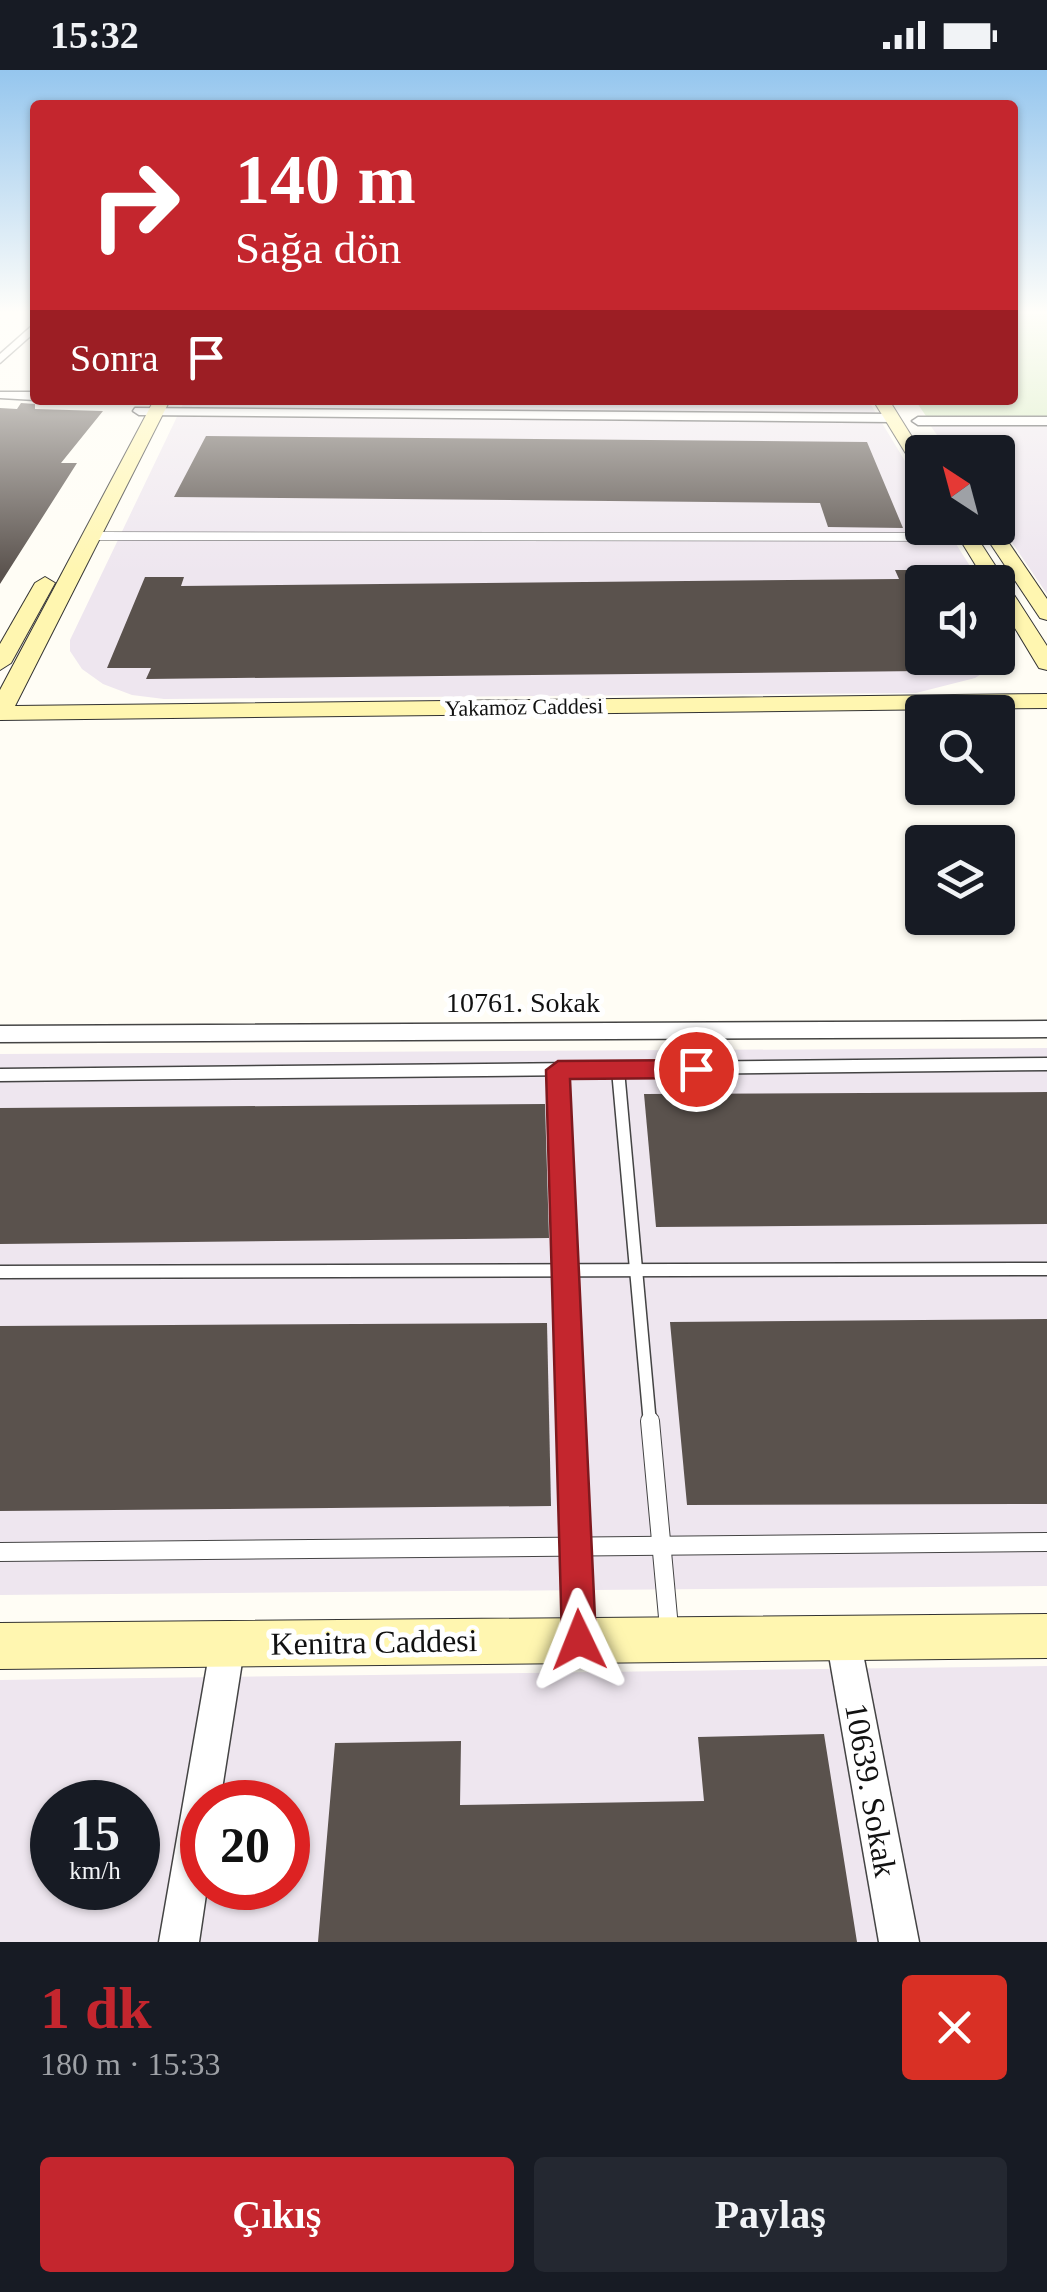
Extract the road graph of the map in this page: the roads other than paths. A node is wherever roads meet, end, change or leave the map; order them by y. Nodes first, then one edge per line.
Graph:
1 (150, 405) edge
2 (884, 405) edge
3 (914, 416) joint
4 (892, 418) junction
5 (1047, 421) edge
6 (927, 435) edge
7 (905, 439) edge
8 (905, 532) edge
9 (91, 536) junction
10 (1000, 545) edge
11 (1015, 612) edge
12 (1047, 614) edge
13 (3, 651) edge
14 (1047, 663) edge
15 (1047, 702) edge
16 (0, 712) edge
17 (1047, 1030) edge
18 (0, 1034) edge
19 (1047, 1064) edge
20 (558, 1070) junction
21 (618, 1070) junction
22 (0, 1075) edge
23 (1047, 1269) edge
24 (566, 1270) junction
25 (636, 1270) junction
26 (0, 1272) edge
27 (1047, 1542) edge
28 (576, 1546) junction
29 (662, 1546) junction
30 (0, 1552) edge
31 (1047, 1636) edge
32 (844, 1638) junction
33 (579, 1640) junction
34 (670, 1640) junction
35 (228, 1644) junction
36 (0, 1646) edge
37 (179, 1942) edge
38 (899, 1942) edge

1 - 4 street
1 - 9 street
1 - 13 street
2 - 4 street
3 - 5 street
3 - 6 street
4 - 7 street
8 - 9 lane
9 - 16 street
10 - 12 street
11 - 14 street
15 - 16 street, Yakamoz Caddesi
17 - 18 street, 10761. Sokak
19 - 21 lane
20 - 21 lane
20 - 22 lane
20 - 24 lane
21 - 25 lane
23 - 25 lane
24 - 25 lane
24 - 26 lane
24 - 28 lane
25 - 29 lane
27 - 29 lane
28 - 29 lane
28 - 30 lane
28 - 33 lane
29 - 34 lane
31 - 32 street, Kenitra Caddesi
32 - 34 street, Kenitra Caddesi
32 - 38 street, 10639. Sokak
33 - 34 street, Kenitra Caddesi
33 - 35 street, Kenitra Caddesi
35 - 36 street, Kenitra Caddesi
35 - 37 street

